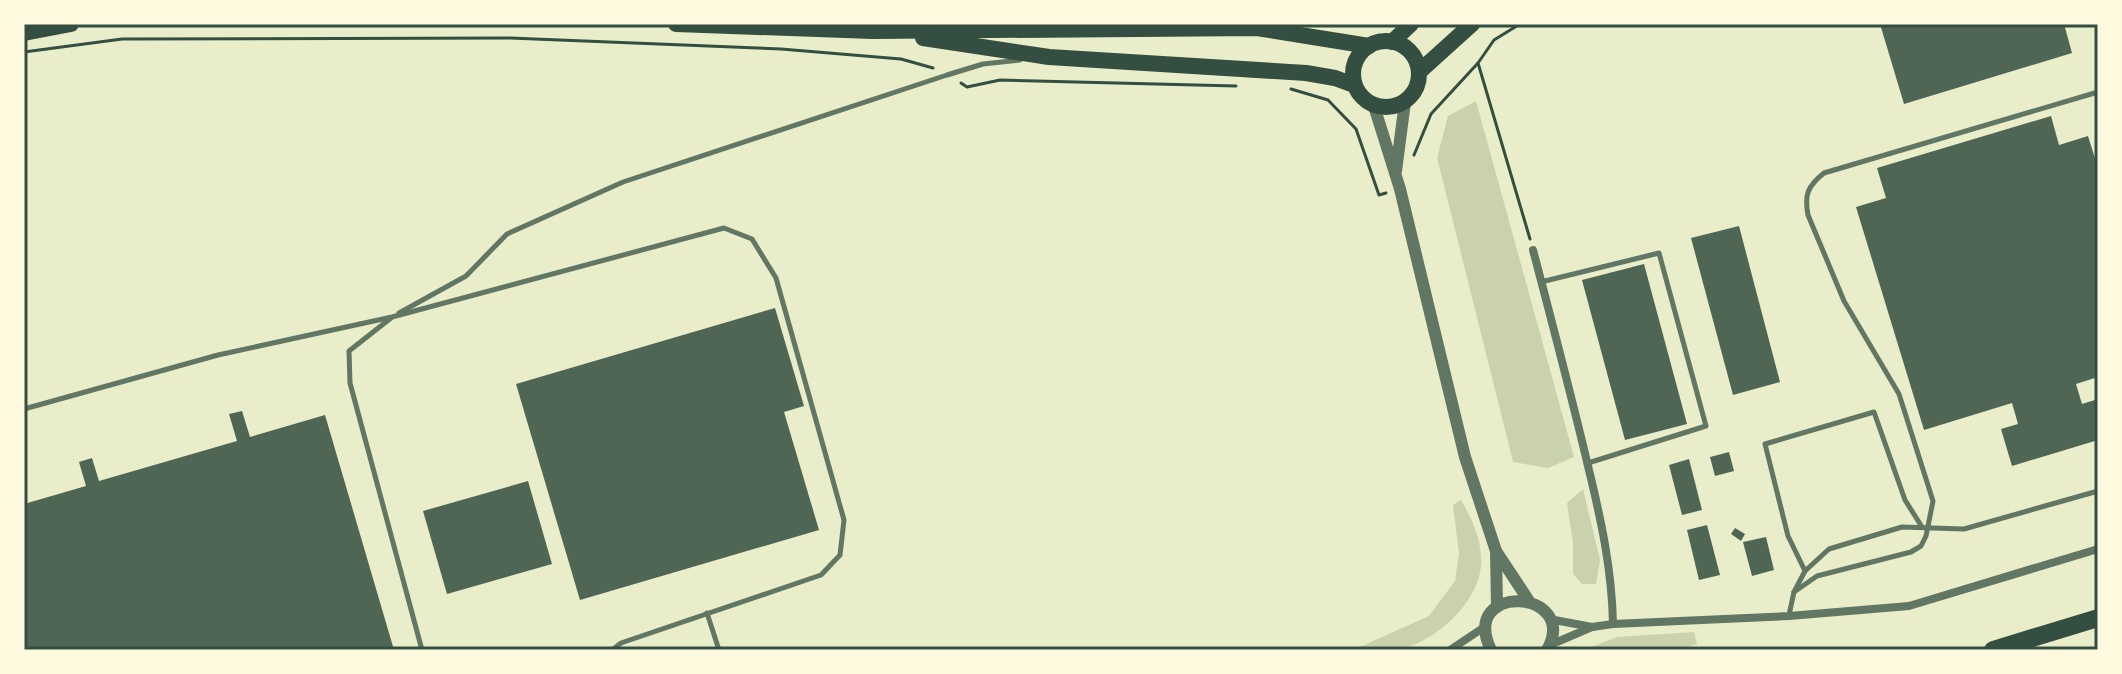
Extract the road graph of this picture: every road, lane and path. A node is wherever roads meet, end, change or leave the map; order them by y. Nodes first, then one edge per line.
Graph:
1 (71, 24) edge
2 (676, 24) edge
3 (1411, 24) edge
4 (1472, 24) edge
5 (1520, 24) edge
6 (873, 31) junction
7 (24, 33) edge
8 (1392, 42) junction
9 (1369, 46) junction
10 (24, 52) edge
11 (1049, 57) junction
12 (1478, 63) junction
13 (1420, 71) junction
14 (947, 75) junction
15 (1354, 85) junction
16 (1238, 86) dead end
17 (1285, 88) dead end
18 (2098, 92) edge
19 (1405, 102) junction
20 (1374, 106) junction
21 (1414, 154) dead end
22 (1396, 174) junction
23 (1400, 189) junction
24 (1533, 250) joint
25 (1541, 282) junction
26 (392, 317) junction
27 (24, 409) edge
28 (1588, 463) junction
29 (2098, 491) edge
30 (1925, 528) junction
31 (2098, 549) edge
32 (1496, 551) junction
33 (1805, 571) junction
34 (1794, 592) junction
35 (1529, 601) junction
36 (1497, 607) junction
37 (707, 613) junction
38 (1789, 616) junction
39 (2098, 618) edge
40 (1549, 619) junction
41 (1613, 624) junction
42 (1486, 626) junction
43 (1592, 627) junction
44 (1548, 647) edge
45 (422, 650) edge
46 (612, 650) edge
47 (719, 650) edge
48 (1450, 650) edge
49 (1491, 650) edge
50 (1993, 650) edge

1 - 7 main road
2 - 6 main road
3 - 8 main road
4 - 13 main road
5 - 12 path
6 - 9 main road
6 - 11 main road
8 - 9 main road
8 - 13 main road
9 - 15 main road
10 - 14 path
11 - 14 lane
11 - 15 main road
12 - 21 path
12 - 24 path
13 - 19 main road
14 - 16 path
14 - 26 lane
15 - 20 main road
17 - 23 path
18 - 30 lane
19 - 20 main road
19 - 22 street
20 - 22 street
22 - 23 street
23 - 32 street
24 - 25 street
25 - 28 street
25 - 28 lane
26 - 27 lane
26 - 37 lane
26 - 45 lane
28 - 41 street
29 - 30 lane
30 - 33 lane
30 - 33 lane
30 - 34 lane
31 - 38 street
32 - 35 street
32 - 36 street
33 - 34 lane
34 - 38 lane
35 - 36 street
35 - 40 street
36 - 42 street
37 - 46 lane
37 - 47 lane
38 - 41 street
39 - 50 highway
40 - 43 street
40 - 44 street
41 - 43 street
42 - 48 street
42 - 49 street
43 - 44 street

